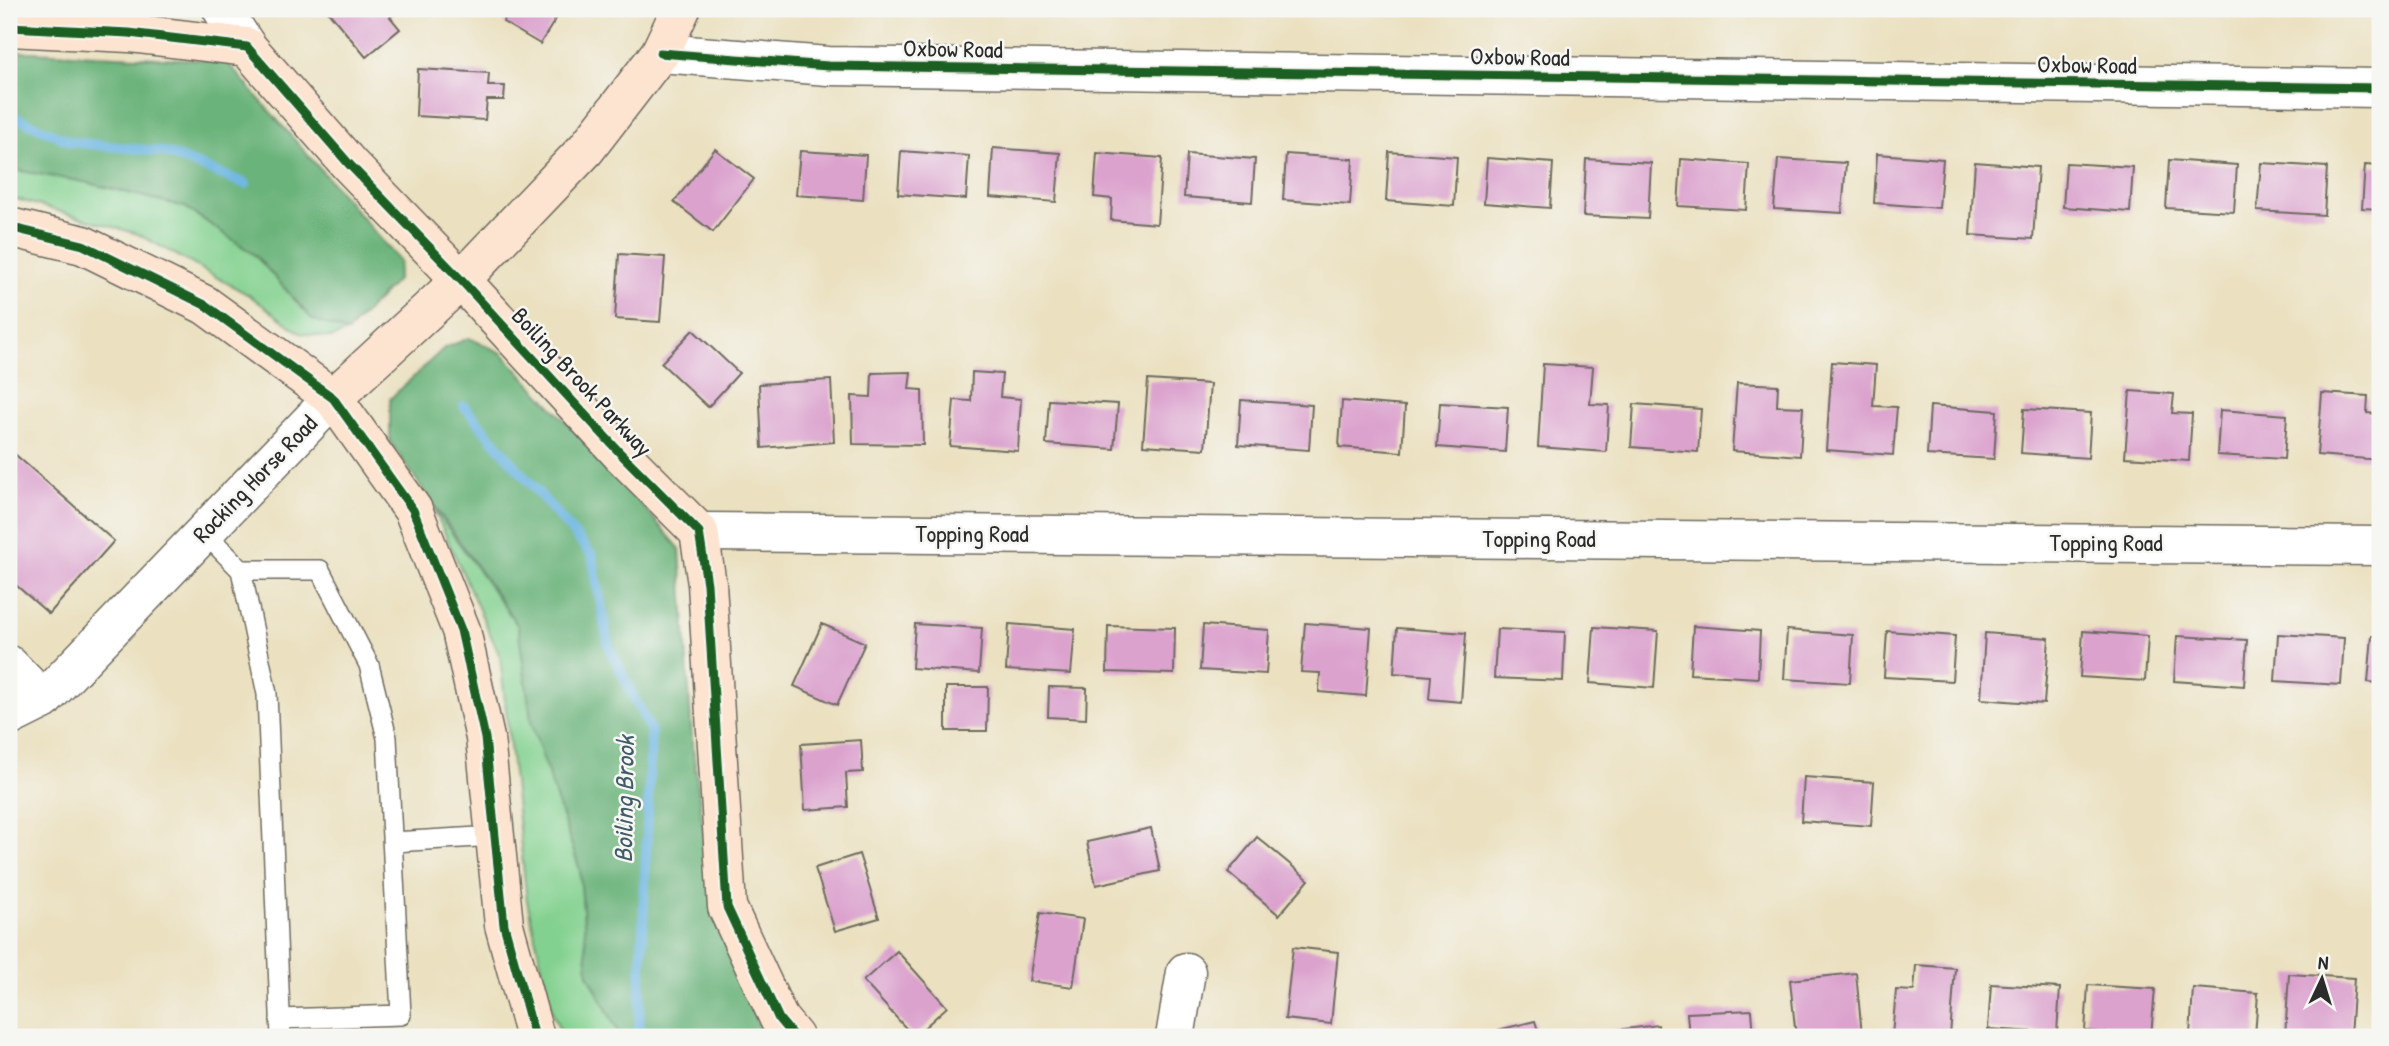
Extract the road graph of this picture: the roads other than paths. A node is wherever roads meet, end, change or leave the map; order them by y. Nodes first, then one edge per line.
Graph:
1 (222, 9) edge
2 (681, 9) edge
3 (9, 27) edge
4 (247, 47) junction
5 (660, 53) junction
6 (2380, 88) edge
7 (9, 227) edge
8 (461, 280) junction
9 (333, 398) junction
10 (204, 532) junction
11 (699, 532) junction
12 (2380, 546) edge
13 (241, 570) junction
14 (9, 665) edge
15 (43, 700) junction
16 (9, 717) edge
17 (495, 836) junction
18 (393, 842) junction
19 (1186, 972) dead end
20 (280, 1028) edge
21 (535, 1037) edge
22 (794, 1037) edge
23 (1175, 1037) edge

1 - 4 street
2 - 5 street, Rocking Horse Road
3 - 4 street
4 - 8 street, Boiling Brook Parkway
5 - 6 street, Oxbow Road
5 - 8 street, Rocking Horse Road
7 - 9 street
8 - 9 street, Rocking Horse Road
8 - 11 street, Boiling Brook Parkway
9 - 10 street, Rocking Horse Road
9 - 17 street
10 - 13 lane
10 - 15 street, Rocking Horse Road
11 - 12 street, Topping Road
11 - 22 street
13 - 18 lane
13 - 20 lane
14 - 15 street
15 - 16 street, Rocking Horse Road
17 - 18 lane
17 - 21 street
18 - 20 lane
19 - 23 street

